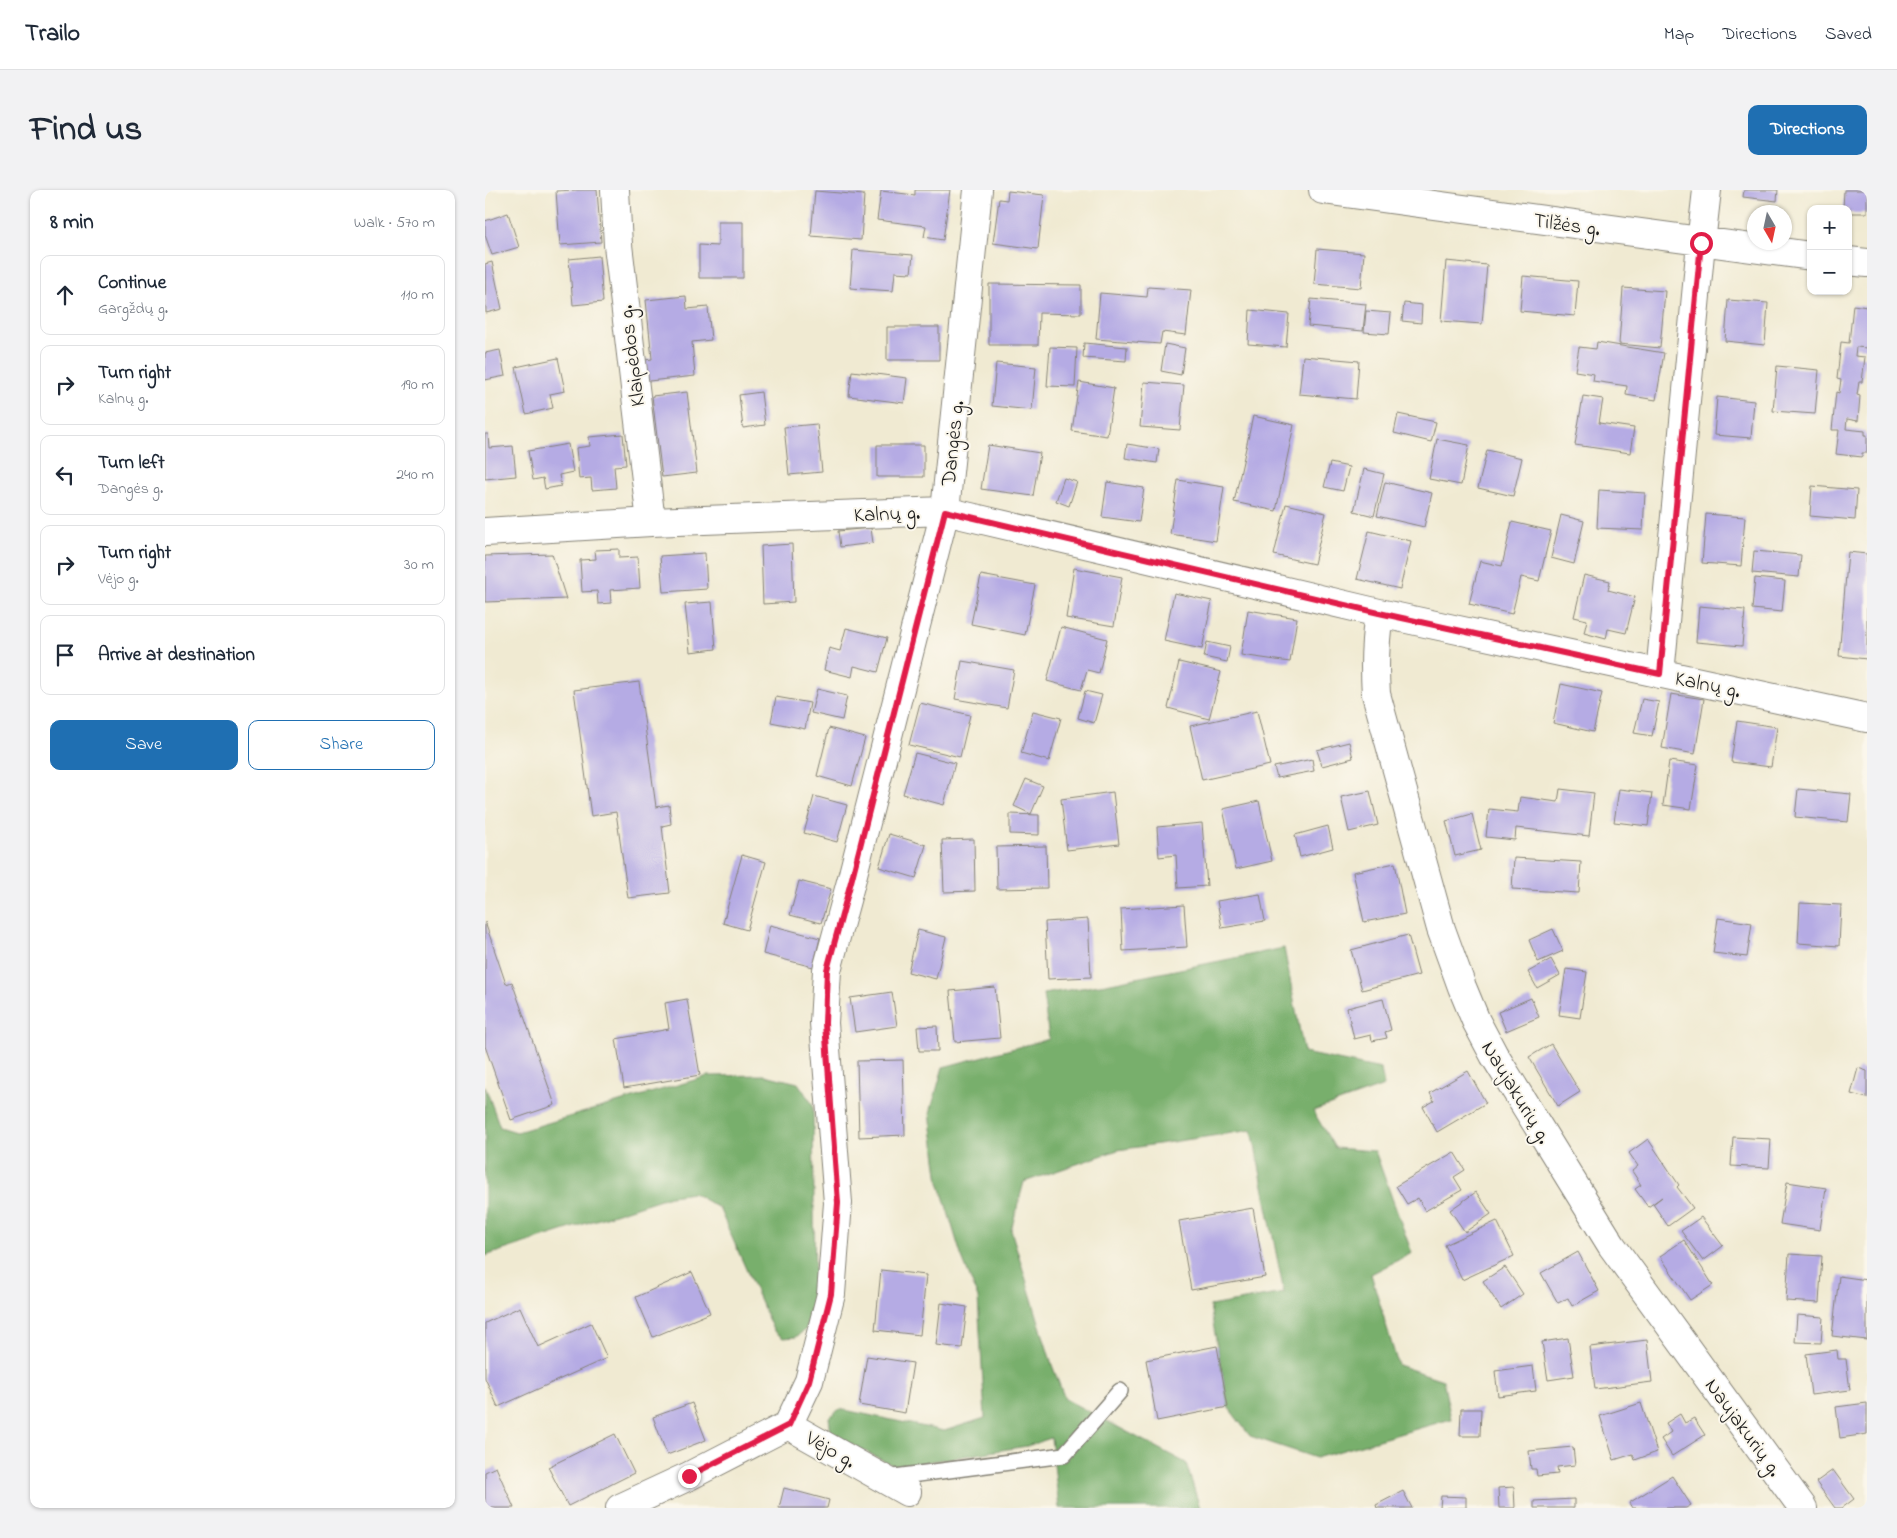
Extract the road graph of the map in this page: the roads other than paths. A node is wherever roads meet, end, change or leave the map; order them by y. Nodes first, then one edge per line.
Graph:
1 (615, 190) edge
2 (978, 190) edge
3 (1323, 190) edge
4 (1707, 190) edge
5 (1701, 243) junction
6 (1807, 256) edge
7 (1852, 261) edge
8 (1867, 263) edge
9 (945, 511) junction
10 (651, 522) junction
11 (485, 532) edge
12 (1379, 613) junction
13 (1660, 674) junction
14 (1867, 718) edge
15 (1120, 1391) dead end
16 (789, 1425) junction
17 (883, 1478) junction
18 (907, 1500) edge
19 (620, 1508) edge
20 (1803, 1508) edge

1 - 10 street, Klaipėdos g.
2 - 9 street, Dangės g.
3 - 5 street, Tilžės g.
4 - 5 street
5 - 6 street, Tilžės g.
5 - 13 street
7 - 8 street
9 - 10 street, Kalnų g.
9 - 12 street, Kalnų g.
9 - 16 street, Dangės g.
10 - 11 street, Kalnų g.
12 - 13 street, Kalnų g.
12 - 20 street, Naujakurių g.
13 - 14 street, Kalnų g.
15 - 17 lane
16 - 17 street, Vėjo g.
16 - 19 street, Vėjo g.
17 - 18 street, Vėjo g.

